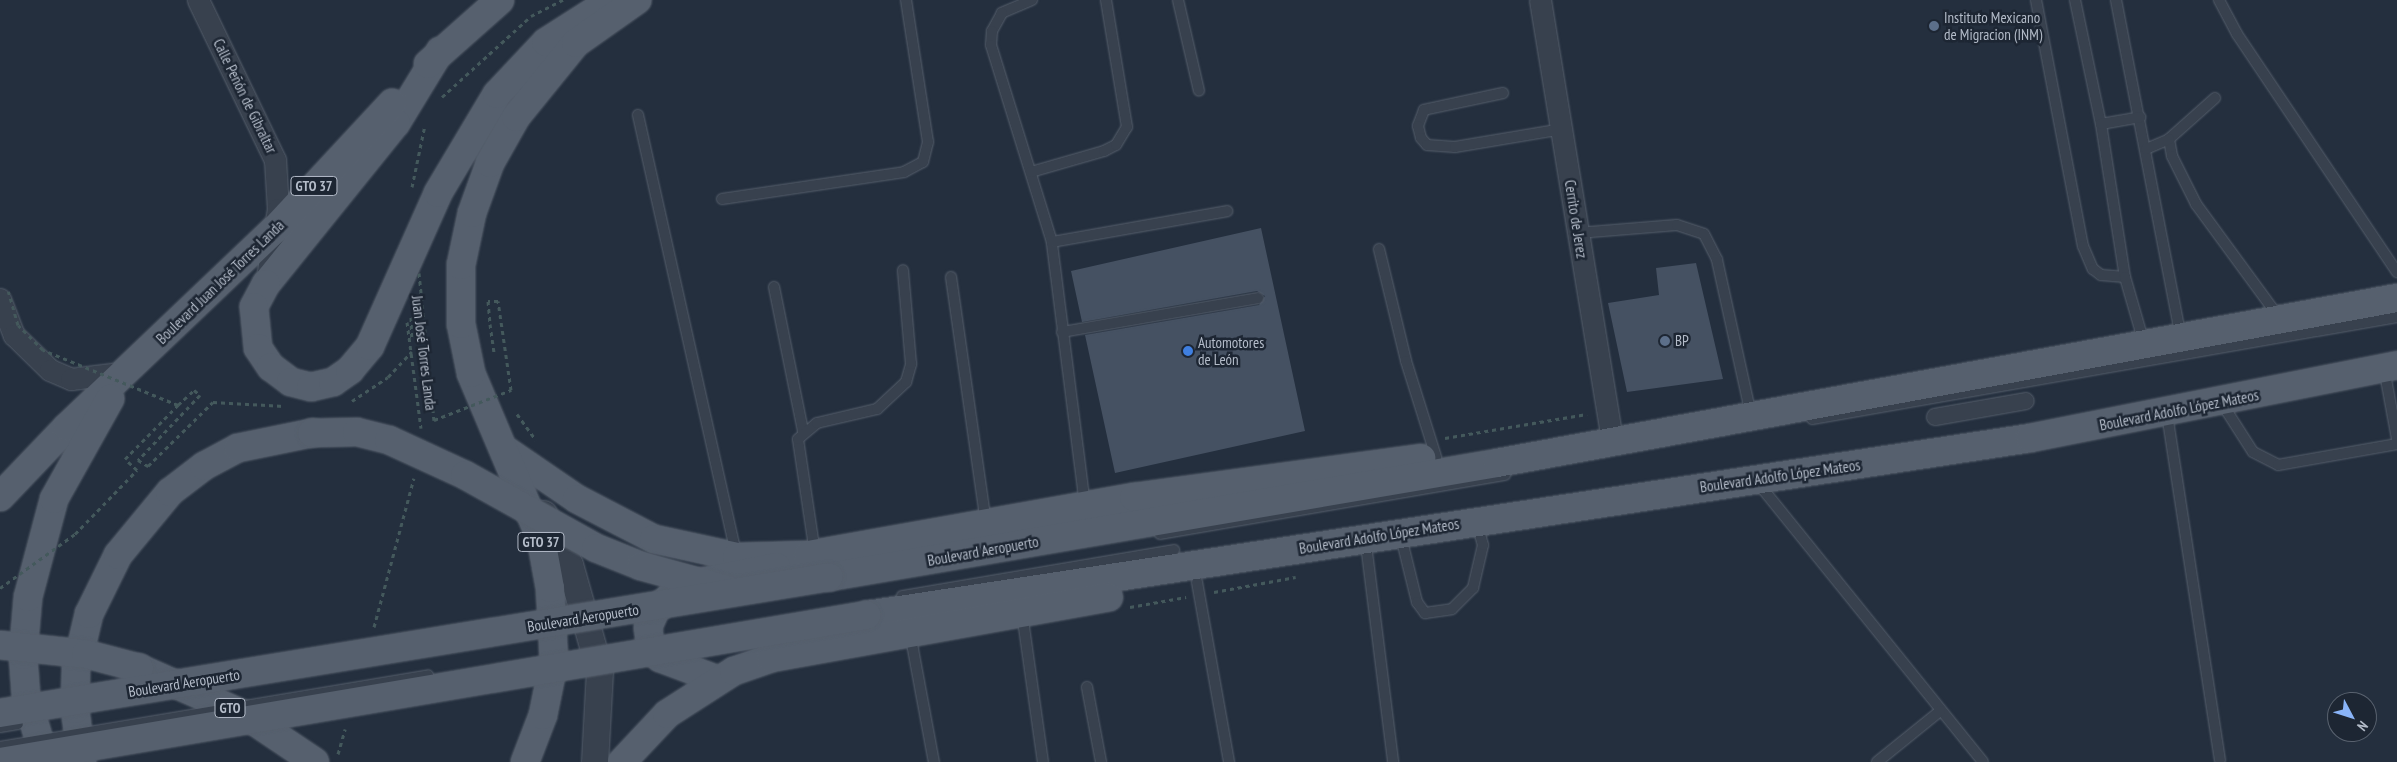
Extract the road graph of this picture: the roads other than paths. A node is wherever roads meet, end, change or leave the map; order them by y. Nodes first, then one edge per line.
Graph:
1 (198, 0) edge
2 (500, 0) edge
3 (612, 0) edge
4 (637, 0) edge
5 (906, 0) edge
6 (1032, 0) edge
7 (1106, 0) edge
8 (1178, 0) edge
9 (1540, 0) edge
10 (2036, 0) edge
11 (2075, 0) edge
12 (2116, 0) edge
13 (2220, 0) edge
14 (440, 51) junction
15 (1199, 92) dead end
16 (1503, 93) dead end
17 (2215, 98) dead end
18 (638, 115) dead end
19 (2140, 117) junction
20 (2101, 124) junction
21 (1562, 129) junction
22 (2169, 140) junction
23 (2146, 149) junction
24 (1031, 172) junction
25 (722, 200) dead end
26 (1227, 211) dead end
27 (275, 229) junction
28 (1578, 233) junction
29 (1052, 242) junction
30 (1379, 249) dead end
31 (903, 270) dead end
32 (2397, 272) edge
33 (951, 277) dead end
34 (2125, 277) junction
35 (266, 284) junction
36 (774, 288) dead end
37 (7, 293) edge
38 (1258, 298) dead end
39 (2397, 298) edge
40 (2397, 317) edge
41 (2280, 319) junction
42 (1062, 332) junction
43 (2181, 337) junction
44 (2144, 344) junction
45 (2390, 366) edge
46 (127, 372) junction
47 (2026, 401) dead end
48 (2221, 402) junction
49 (2167, 414) junction
50 (1935, 417) dead end
51 (1804, 420) dead end
52 (1749, 422) junction
53 (803, 431) junction
54 (2397, 439) edge
55 (2397, 444) edge
56 (1434, 448) junction
57 (1607, 448) junction
58 (504, 449) junction
59 (1507, 468) junction
60 (1756, 480) junction
61 (0, 497) edge
62 (1085, 506) junction
63 (1520, 513) junction
64 (986, 523) junction
65 (1478, 528) junction
66 (1403, 545) junction
67 (1059, 551) dead end
68 (1367, 552) junction
69 (812, 555) junction
70 (737, 556) junction
71 (1167, 561) junction
72 (1198, 588) junction
73 (740, 593) junction
74 (893, 598) dead end
75 (1022, 612) junction
76 (910, 632) junction
77 (659, 637) dead end
78 (639, 640) dead end
79 (0, 645) edge
80 (610, 645) dead end
81 (562, 650) junction
82 (444, 673) dead end
83 (716, 679) junction
84 (1087, 687) dead end
85 (176, 697) dead end
86 (1940, 711) junction
87 (0, 712) edge
88 (88, 712) dead end
89 (0, 727) edge
90 (0, 748) edge
91 (2220, 760) dead end
92 (1, 762) edge
93 (46, 762) edge
94 (82, 762) edge
95 (315, 762) edge
96 (525, 762) edge
97 (595, 762) edge
98 (622, 762) edge
99 (934, 762) edge
100 (1043, 762) edge
101 (1101, 762) edge
102 (1229, 762) edge
103 (1393, 762) edge
104 (1877, 762) edge
105 (1983, 762) edge

1 - 27 street, Calle Peñón de Gibraltar
2 - 14 main road, Boulevard Juan José Torres Landa / GTO 37
3 - 35 main road
4 - 58 main road, GTO 37
5 - 25 lane
6 - 24 lane
7 - 24 lane
8 - 15 lane
9 - 21 street, Cerrito de Jerez
10 - 34 lane
11 - 20 lane
12 - 19 lane
13 - 32 lane
14 - 27 main road, Boulevard Juan José Torres Landa / GTO 37
14 - 35 main road
16 - 21 lane
17 - 22 lane
18 - 70 lane
19 - 20 lane
19 - 23 lane
20 - 34 lane
21 - 28 street, Cerrito de Jerez
22 - 23 lane
22 - 41 lane
23 - 43 lane
24 - 29 lane
26 - 29 lane
27 - 35 street, Calle Peñón de Gibraltar
27 - 46 main road, Boulevard Juan José Torres Landa / GTO 37
28 - 52 lane
28 - 57 street, Cerrito de Jerez
29 - 42 lane
30 - 56 lane
31 - 53 lane
33 - 64 lane
34 - 44 lane
36 - 53 lane
37 - 46 street
38 - 42 lane
39 - 41 main road
40 - 51 lane
41 - 43 main road
42 - 62 lane
43 - 44 main road
44 - 52 main road
45 - 48 main road, Boulevard Adolfo López Mateos
45 - 54 lane
46 - 61 main road, Boulevard Juan José Torres Landa / GTO 37
46 - 93 main road
47 - 50 street
48 - 49 main road, Boulevard Adolfo López Mateos
48 - 55 lane
49 - 60 main road, Boulevard Adolfo López Mateos
49 - 91 lane
52 - 57 main road
53 - 69 lane
56 - 59 main road
56 - 62 main road
57 - 59 main road
58 - 70 main road
58 - 81 main road, GTO 37
58 - 97 street
59 - 73 main road, Boulevard Aeropuerto, bridge
60 - 63 main road, Boulevard Adolfo López Mateos
60 - 86 lane
62 - 64 main road
63 - 65 main road
63 - 71 main road, Boulevard Adolfo López Mateos
64 - 69 main road
65 - 66 main road
65 - 66 lane
66 - 68 main road
67 - 85 lane
68 - 72 main road
68 - 103 lane
69 - 70 main road
69 - 83 main road
71 - 74 lane
71 - 92 main road, bridge
72 - 75 main road
72 - 102 lane
73 - 87 main road, Boulevard Aeropuerto, bridge
73 - 94 main road, bridge
75 - 76 main road
75 - 100 lane
76 - 83 main road
76 - 99 lane
77 - 78 lane
79 - 95 main road, GTO, bridge
80 - 81 lane
81 - 96 main road, GTO 37
82 - 90 lane, bridge
83 - 98 main road
84 - 101 lane
86 - 104 lane
86 - 105 lane
88 - 89 lane, bridge
90 - 92 main road

